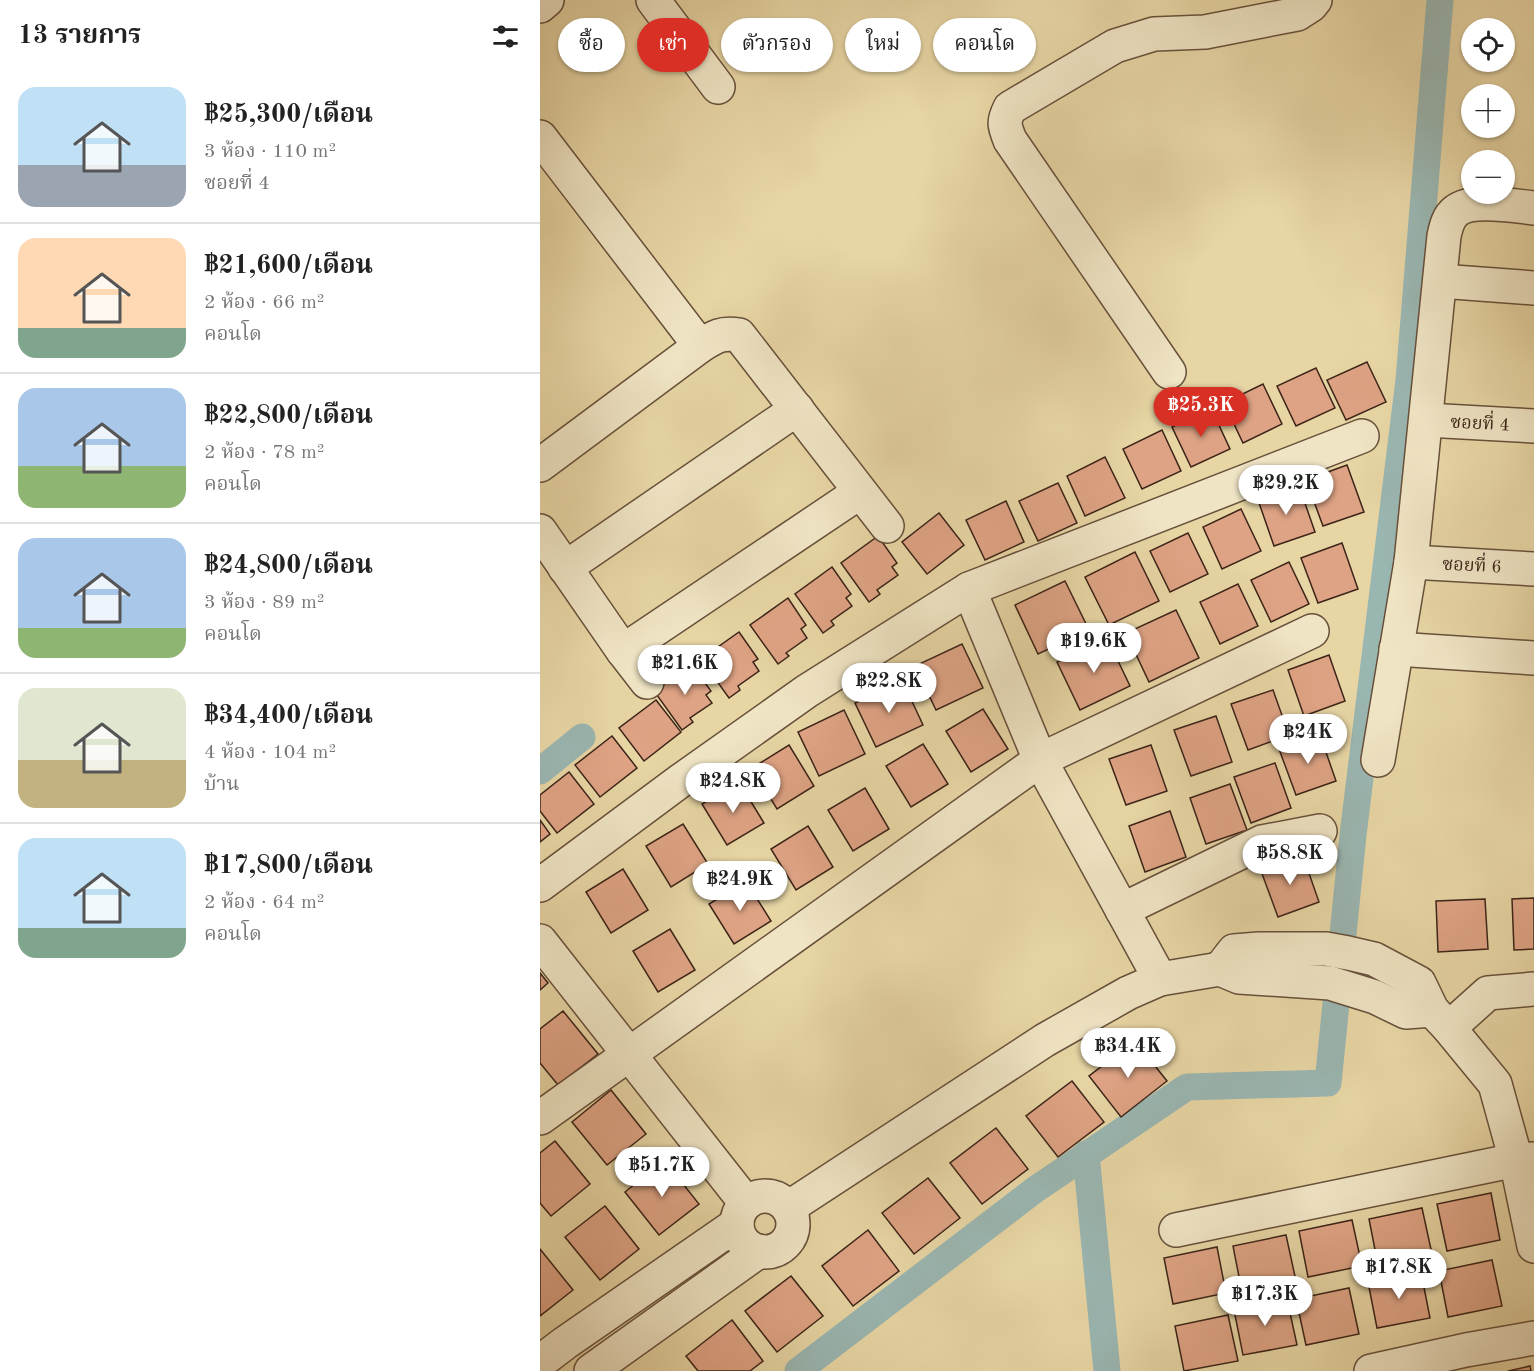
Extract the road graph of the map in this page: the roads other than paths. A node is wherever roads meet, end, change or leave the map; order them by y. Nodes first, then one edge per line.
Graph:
1 (547, 0) edge
2 (653, 0) edge
3 (1315, 0) edge
4 (540, 6) edge
5 (718, 87) dead end
6 (540, 136) edge
7 (1534, 208) edge
8 (1440, 281) junction
9 (1534, 288) edge
10 (699, 346) junction
11 (1169, 372) dead end
12 (797, 409) junction
13 (1426, 420) junction
14 (1534, 426) edge
15 (1362, 436) dead end
16 (540, 465) edge
17 (860, 492) junction
18 (887, 526) dead end
19 (540, 531) edge
20 (1411, 562) junction
21 (565, 568) junction
22 (1534, 568) edge
23 (969, 590) junction
24 (1312, 631) dead end
25 (1396, 649) junction
26 (623, 651) junction
27 (1534, 658) edge
28 (647, 682) dead end
29 (1040, 760) junction
30 (1378, 760) dead end
31 (1320, 831) dead end
32 (540, 885) edge
33 (1122, 910) junction
34 (540, 941) edge
35 (1160, 980) junction
36 (1534, 989) edge
37 (1441, 1019) junction
38 (629, 1054) junction
39 (540, 1118) edge
40 (1525, 1159) edge
41 (788, 1208) junction
42 (742, 1214) junction
43 (1176, 1230) dead end
44 (1534, 1246) edge
45 (759, 1251) junction
46 (1534, 1338) edge
47 (540, 1362) edge
48 (591, 1371) edge
49 (1371, 1371) edge

1 - 4 street
2 - 5 street
3 - 11 street
6 - 10 street
7 - 8 street
8 - 9 street
8 - 13 street
10 - 12 street
10 - 16 street
12 - 17 street
12 - 21 street
13 - 14 street, ซอยที่ 4
13 - 20 street
15 - 23 street
17 - 18 street
17 - 26 street
19 - 21 street
20 - 22 street, ซอยที่ 6
20 - 25 street
21 - 26 street
23 - 29 street
23 - 32 street
24 - 29 street
25 - 27 street
25 - 30 street
26 - 28 street
29 - 33 street
29 - 38 street
31 - 33 street
33 - 35 street
34 - 38 street
35 - 37 street
35 - 41 street
36 - 37 street
37 - 40 street
38 - 39 street
38 - 42 street
40 - 43 street
40 - 44 street
41 - 42 street
41 - 45 street
42 - 45 street
42 - 47 street
45 - 48 street
46 - 49 street

